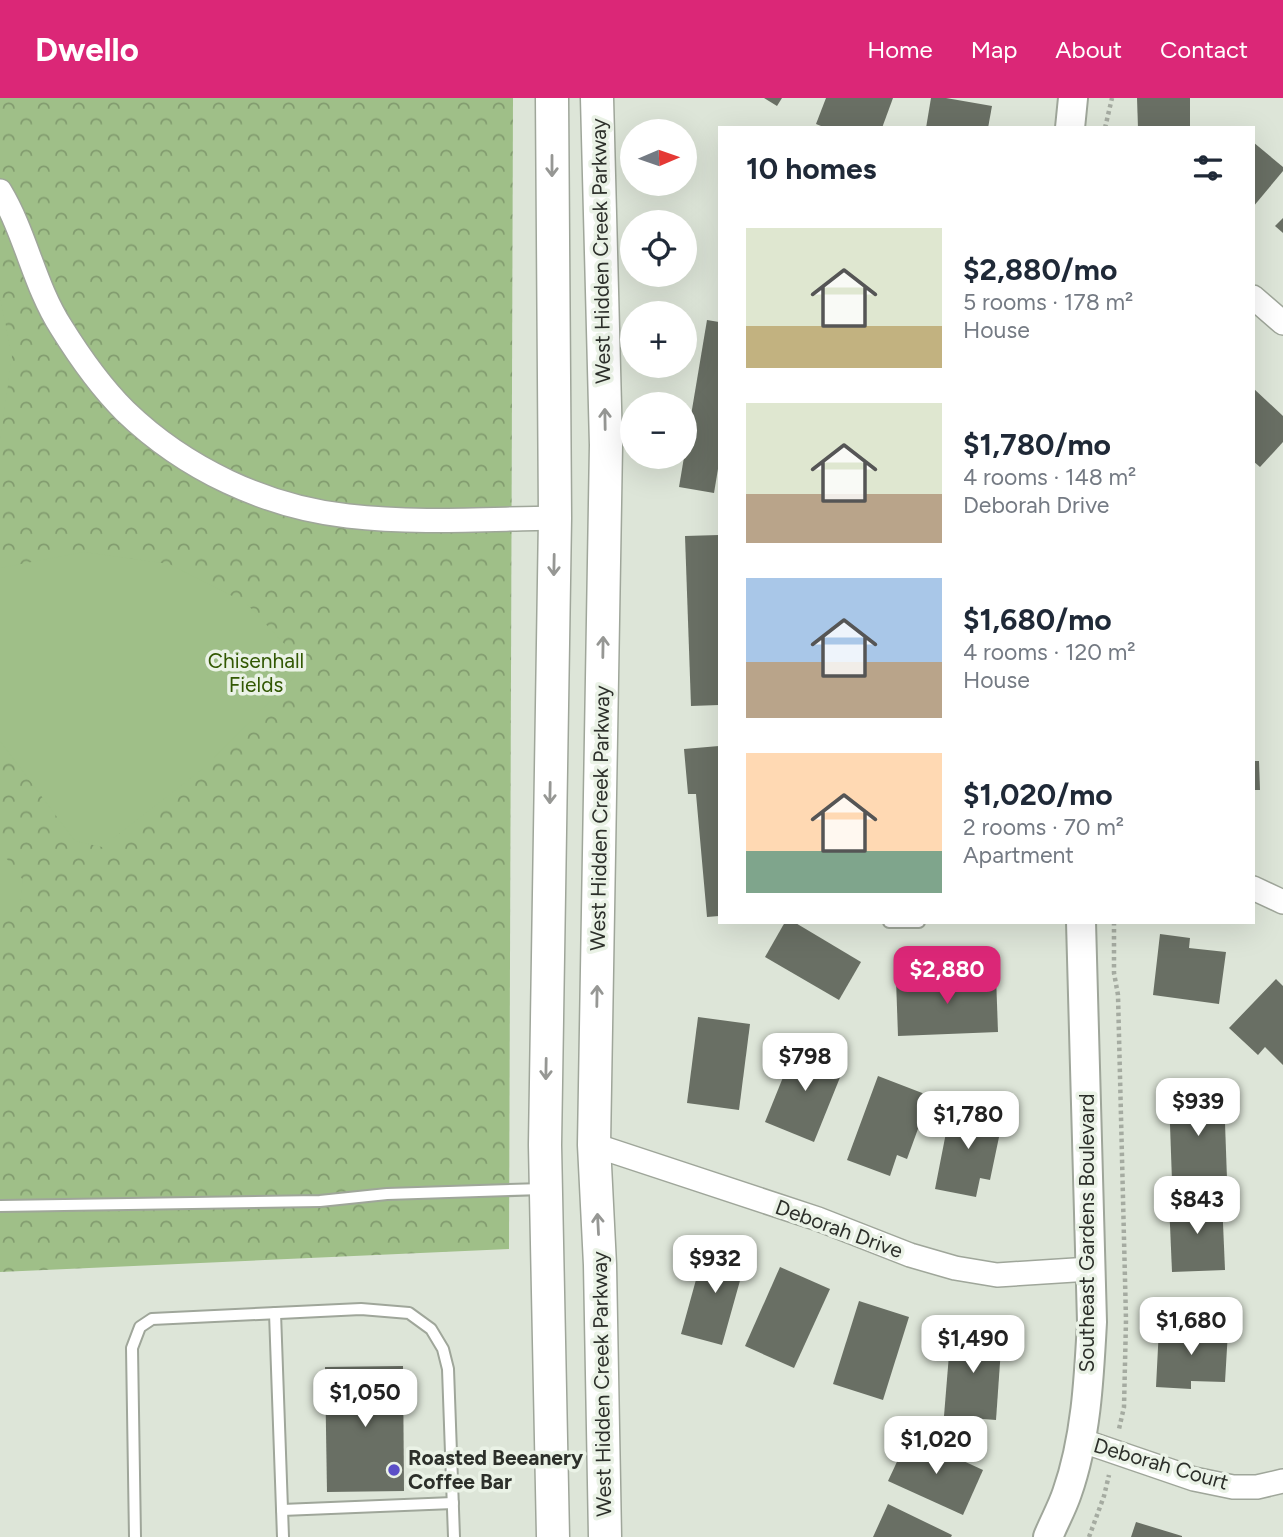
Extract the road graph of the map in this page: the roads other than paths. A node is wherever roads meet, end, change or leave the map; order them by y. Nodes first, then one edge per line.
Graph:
1 (552, 98) edge
2 (597, 98) edge
3 (1073, 98) edge
4 (1070, 126) edge
5 (0, 191) edge
6 (1255, 299) edge
7 (1283, 323) edge
8 (555, 518) junction
9 (605, 518) junction
10 (1255, 889) edge
11 (1283, 902) edge
12 (1081, 924) edge
13 (594, 1145) junction
14 (546, 1189) junction
15 (0, 1206) edge
16 (1090, 1269) junction
17 (275, 1313) junction
18 (1080, 1440) junction
19 (1283, 1481) edge
20 (453, 1503) junction
21 (282, 1510) junction
22 (135, 1537) edge
23 (283, 1537) edge
24 (454, 1537) edge
25 (553, 1537) edge
26 (605, 1537) edge
27 (1048, 1537) edge

1 -> 8 main road
9 -> 2 main road, West Hidden Creek Parkway
3 - 4 street
5 - 8 street
6 - 7 street
8 - 9 main road
8 -> 14 main road
13 -> 9 main road, West Hidden Creek Parkway
10 - 11 street
12 - 16 street, Southeast Gardens Boulevard
13 - 16 street, Deborah Drive
26 -> 13 main road, West Hidden Creek Parkway
14 - 15 lane
14 - 25 main road
16 - 18 street, Southeast Gardens Boulevard
17 - 20 lane
17 - 21 lane
17 - 22 lane
18 - 19 street, Deborah Court
18 - 27 street, Southeast Gardens Boulevard
20 - 21 lane
20 - 24 lane
21 - 23 lane

